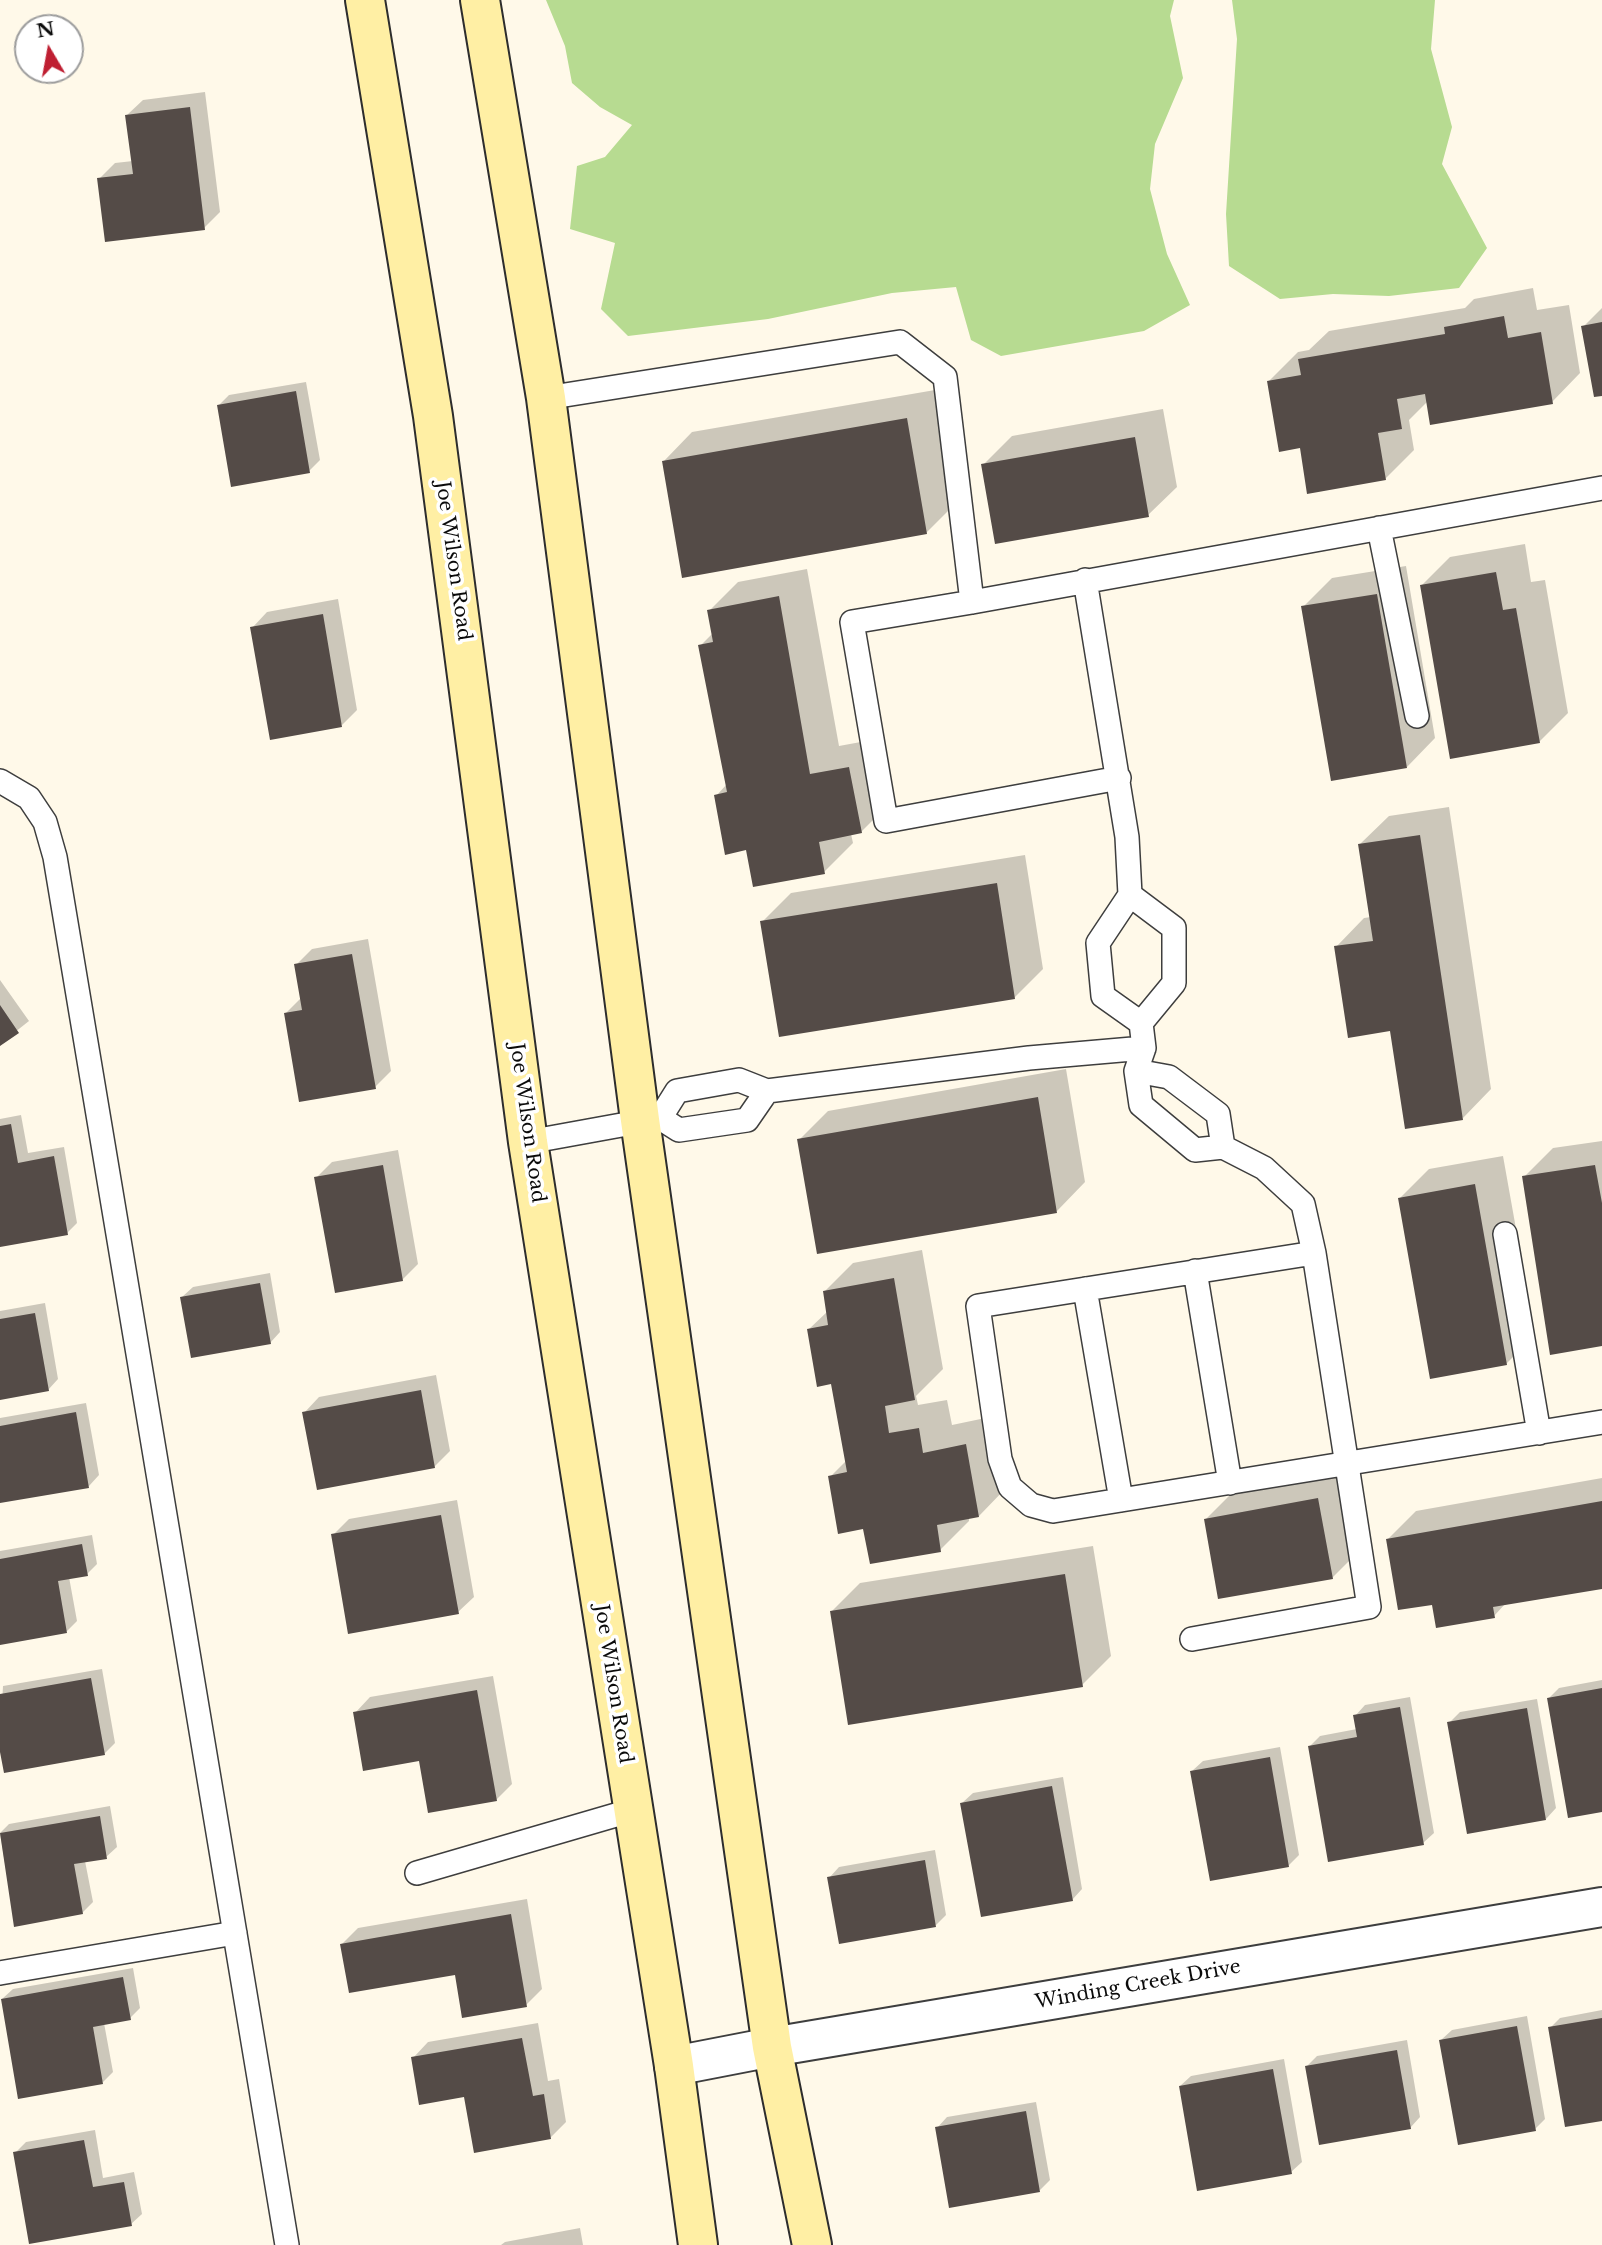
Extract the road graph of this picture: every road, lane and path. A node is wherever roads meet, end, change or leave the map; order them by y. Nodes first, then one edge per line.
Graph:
1 (365, 0) edge
2 (481, 0) edge
3 (546, 398) junction
4 (1602, 488) edge
5 (1379, 528) junction
6 (1086, 580) junction
7 (972, 602) junction
8 (1417, 716) dead end
9 (1119, 778) junction
10 (0, 781) edge
11 (1130, 895) junction
12 (1141, 1023) junction
13 (1144, 1048) junction
14 (1136, 1071) junction
15 (767, 1091) junction
16 (650, 1119) junction
17 (528, 1142) junction
18 (1223, 1147) junction
19 (1505, 1234) dead end
20 (1314, 1252) junction
21 (1195, 1271) junction
22 (1085, 1289) junction
23 (1602, 1422) edge
24 (1539, 1433) junction
25 (1349, 1465) junction
26 (1230, 1483) junction
27 (1121, 1500) junction
28 (1192, 1639) dead end
29 (633, 1810) junction
30 (417, 1873) dead end
31 (1602, 1908) edge
32 (235, 1933) junction
33 (0, 1973) edge
34 (772, 2047) junction
35 (674, 2066) junction
36 (287, 2245) edge
37 (698, 2245) edge
38 (812, 2245) edge

1 - 17 main road, Joe Wilson Road
2 - 3 main road
3 - 7 lane
3 - 16 main road
4 - 5 lane
5 - 6 lane
5 - 8 lane
6 - 7 lane
6 - 9 lane
7 - 9 lane
9 - 11 lane
10 - 32 lane
11 - 12 lane
11 - 12 lane
12 - 13 lane
13 - 14 lane
13 - 15 lane
14 - 18 lane
14 - 18 lane
15 - 16 lane
15 - 16 lane
16 - 17 lane
16 - 34 main road
17 - 29 main road, Joe Wilson Road
18 - 20 lane
19 - 24 lane
20 - 21 lane
20 - 25 lane
21 - 22 lane
21 - 26 lane
22 - 27 lane
22 - 27 lane
23 - 24 lane
24 - 25 lane
25 - 26 lane
25 - 28 lane
26 - 27 lane
29 - 30 lane
29 - 35 main road, Joe Wilson Road
31 - 34 street, Winding Creek Drive
32 - 33 lane
32 - 36 lane
34 - 35 street, Winding Creek Drive
34 - 38 main road
35 - 37 main road, Joe Wilson Road

